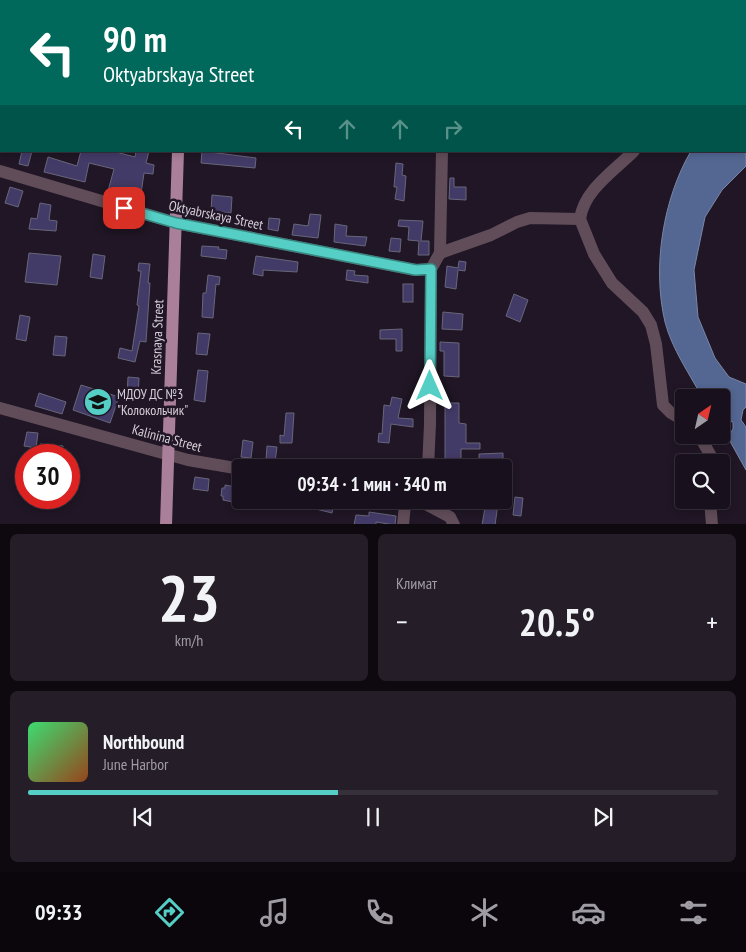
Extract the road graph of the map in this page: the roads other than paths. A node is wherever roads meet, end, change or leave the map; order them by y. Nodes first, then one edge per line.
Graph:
1 (178, 152) edge
2 (442, 152) edge
3 (633, 152) edge
4 (0, 171) edge
5 (580, 219) junction
6 (176, 223) junction
7 (440, 253) junction
8 (431, 269) junction
9 (0, 408) edge
10 (675, 415) edge
11 (169, 455) junction
12 (428, 459) edge
13 (232, 467) edge
14 (410, 509) edge
15 (433, 509) edge
16 (711, 509) edge
17 (166, 524) edge
18 (403, 524) edge
19 (454, 524) edge
20 (712, 524) edge

1 - 6 main road, Krasnaya Street
2 - 7 street
3 - 5 street
4 - 6 street, Oktyabrskaya Street
5 - 7 street
5 - 10 street
6 - 8 street, Oktyabrskaya Street
6 - 11 main road, Krasnaya Street
7 - 8 street
8 - 12 street
9 - 11 street, Kalinina Street
11 - 13 street, Kalinina Street
11 - 17 main road, Krasnaya Street
14 - 18 street
15 - 19 street
16 - 20 street

